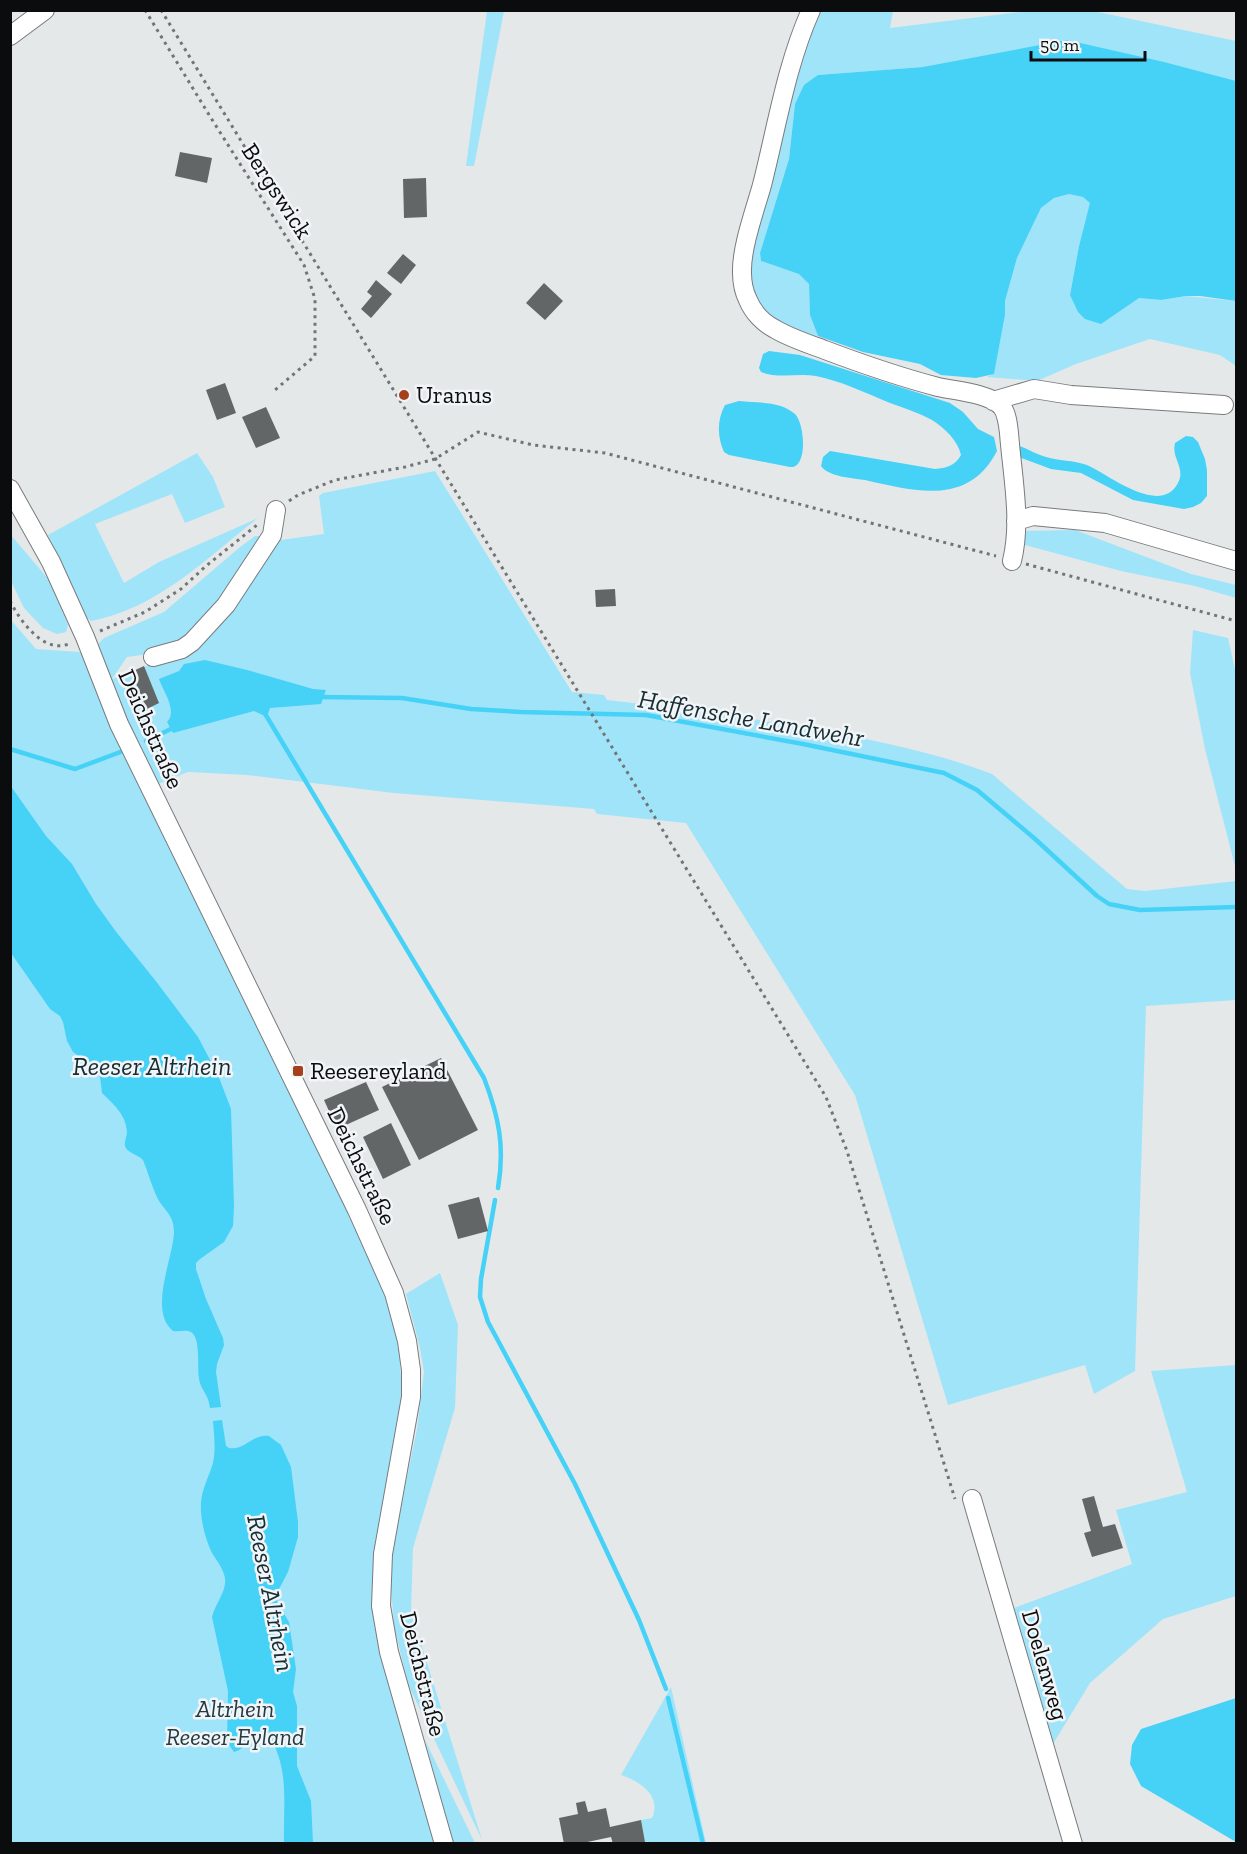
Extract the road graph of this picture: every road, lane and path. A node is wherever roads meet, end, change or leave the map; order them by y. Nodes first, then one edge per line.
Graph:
1 (45, 10) edge
2 (145, 10) edge
3 (161, 10) edge
4 (811, 10) edge
5 (10, 36) edge
6 (274, 390) dead end
7 (993, 401) junction
8 (1224, 405) dead end
9 (435, 459) junction
10 (10, 489) edge
11 (276, 510) junction
12 (1016, 521) junction
13 (1012, 561) junction
14 (1236, 561) edge
15 (10, 601) edge
16 (1236, 621) edge
17 (85, 637) junction
18 (153, 657) dead end
19 (964, 1501) joint
20 (444, 1844) edge
21 (1073, 1844) edge

1 - 5 street
2 - 6 path, Bergswick
3 - 9 path
4 - 7 street
7 - 8 street
7 - 12 street
9 - 11 path
9 - 13 path
9 - 19 path
10 - 17 street, Deichstraße
11 - 17 path
11 - 18 street
12 - 13 street
12 - 14 street
13 - 16 path
15 - 17 path
17 - 20 street, Deichstraße
19 - 21 street, Doelenweg

